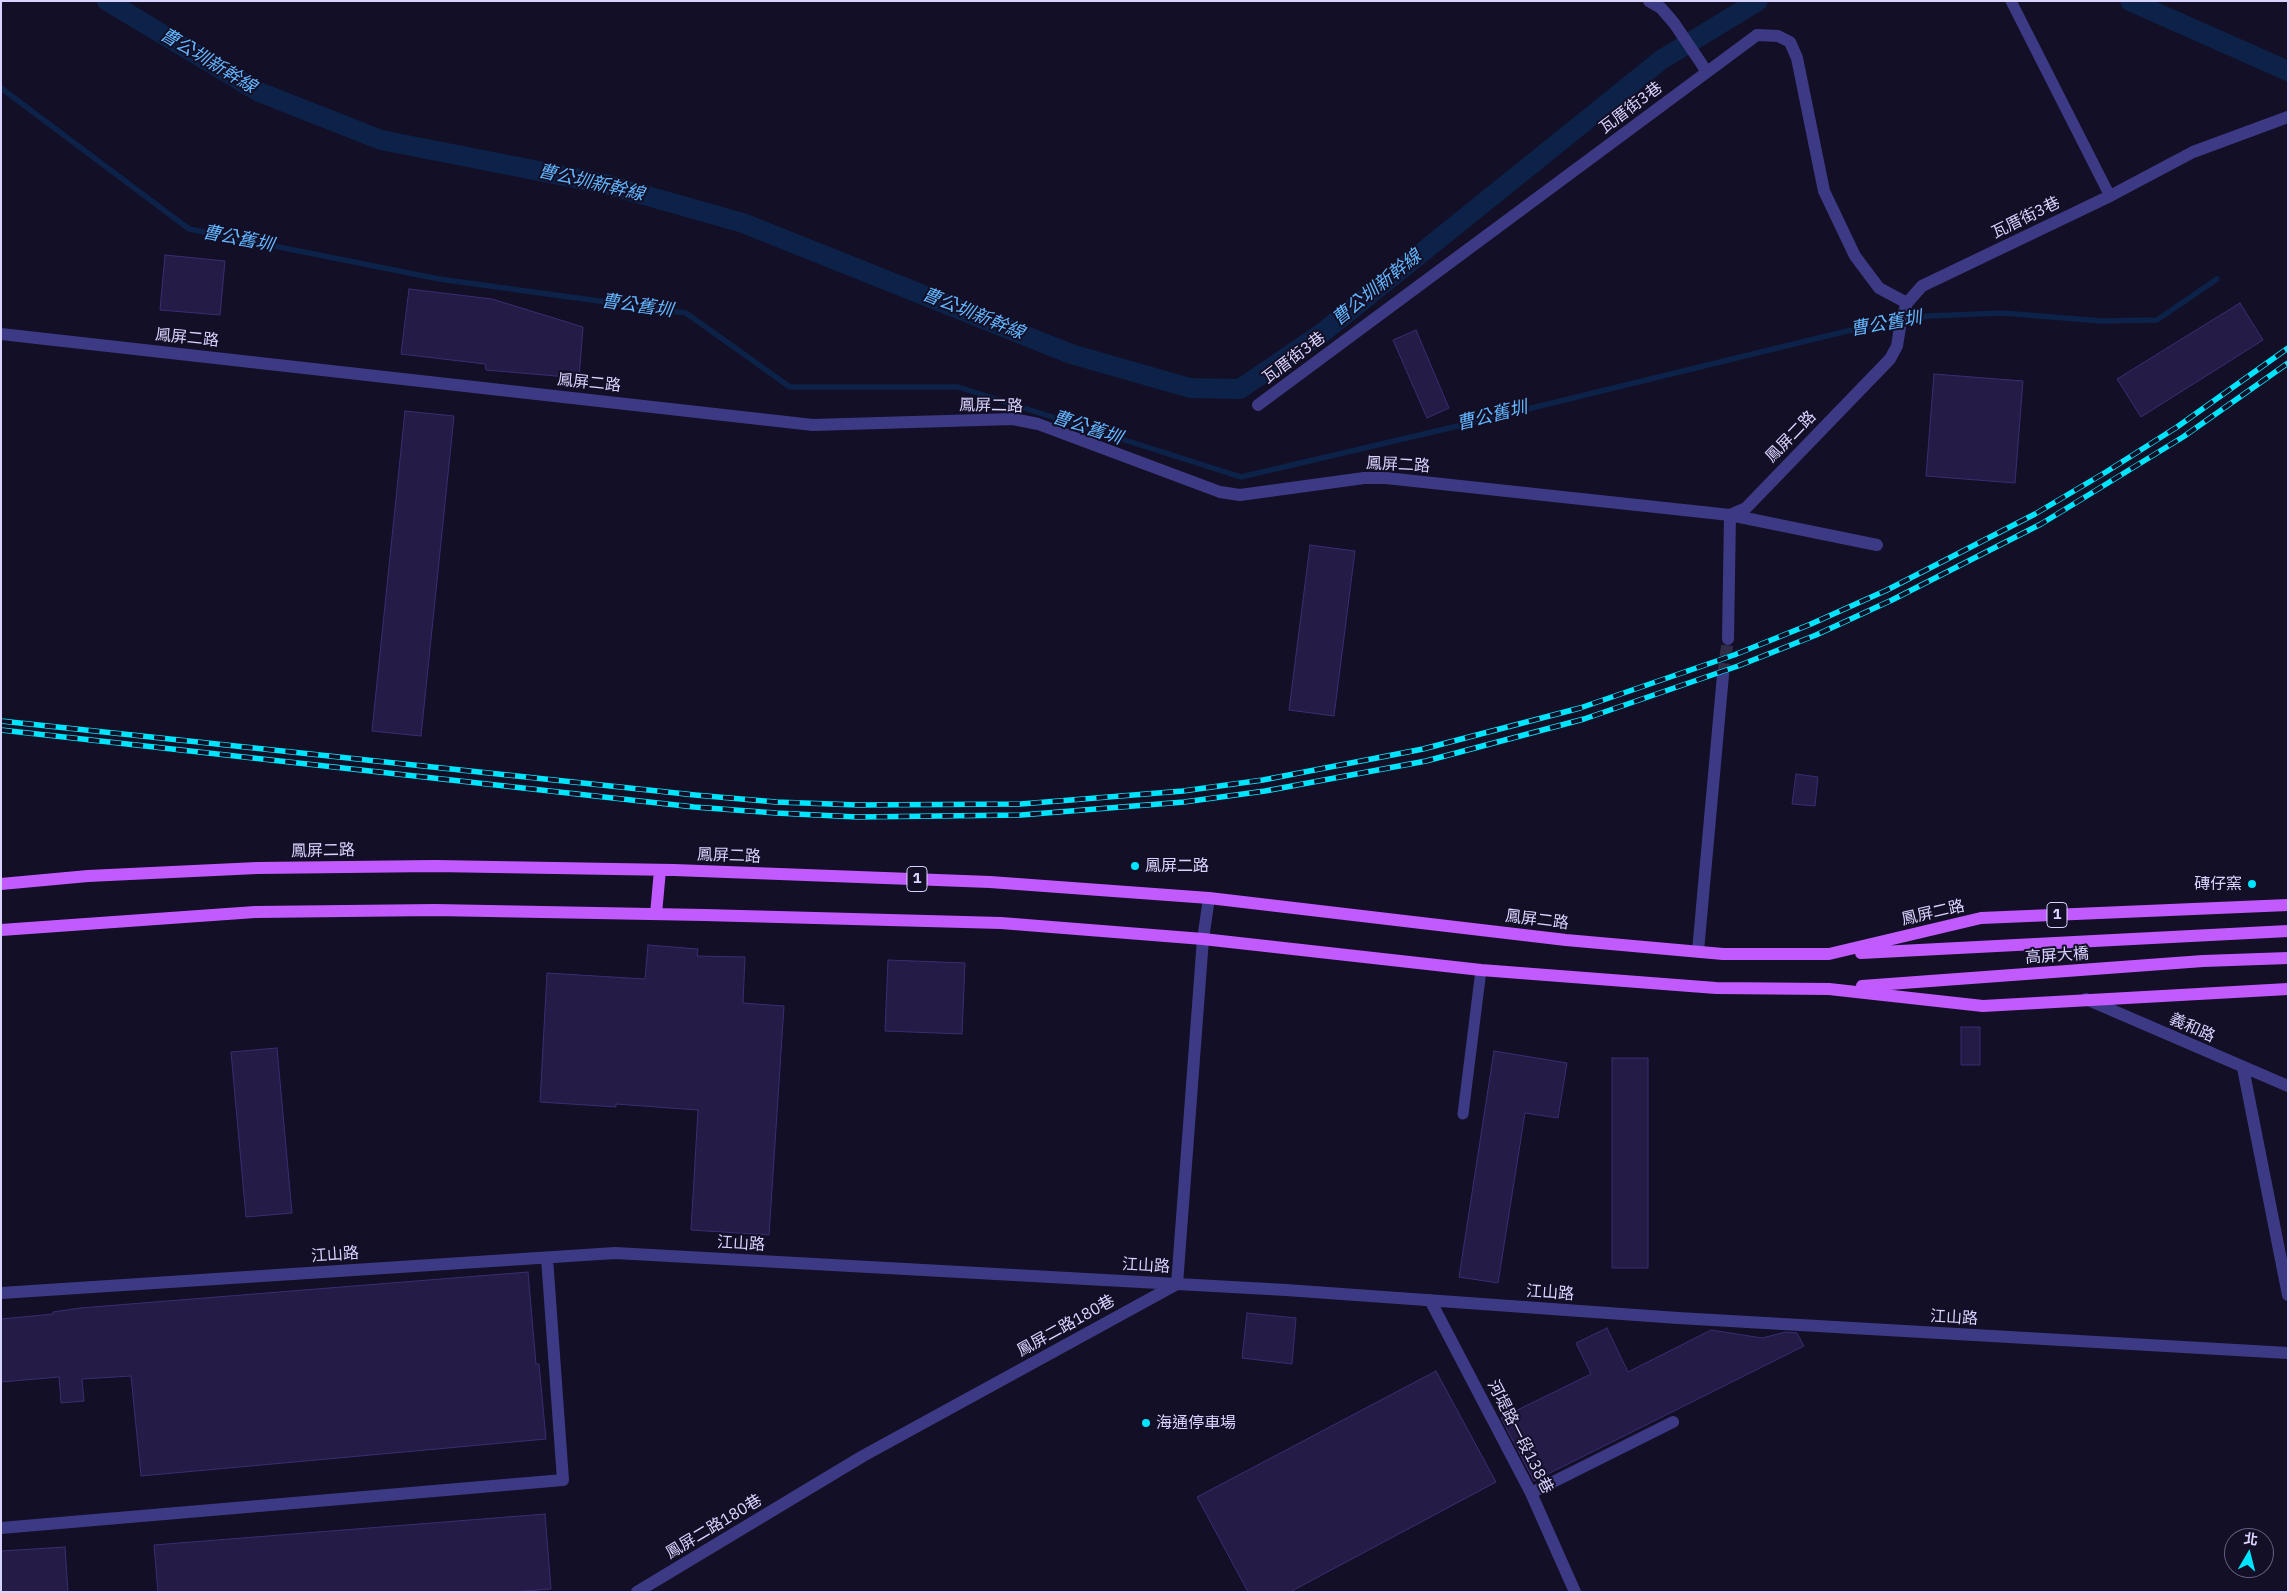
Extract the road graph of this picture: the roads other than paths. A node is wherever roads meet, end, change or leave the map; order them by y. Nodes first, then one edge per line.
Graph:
1 (1649, 1) edge
2 (2010, 1) edge
3 (1704, 66) junction
4 (2288, 117) edge
5 (2110, 196) junction
6 (1905, 309) junction
7 (1, 334) edge
8 (1258, 405) dead end
9 (1730, 515) junction
10 (1877, 545) dead end
11 (1728, 639) tunnel mouth
12 (1723, 675) tunnel mouth
13 (660, 870) junction
14 (1, 884) edge
15 (1209, 898) junction
16 (2288, 905) edge
17 (656, 914) junction
18 (1, 930) edge
19 (2288, 931) edge
20 (1203, 939) junction
21 (1698, 951) junction
22 (1830, 954) junction
23 (2288, 958) edge
24 (1481, 970) junction
25 (1829, 989) junction
26 (2288, 989) edge
27 (2084, 999) junction
28 (2243, 1068) junction
29 (2288, 1086) edge
30 (1464, 1114) dead end
31 (547, 1258) junction
32 (1176, 1284) junction
33 (1, 1293) edge
34 (2288, 1295) edge
35 (1430, 1300) junction
36 (2288, 1353) edge
37 (1673, 1422) dead end
38 (1531, 1493) junction
39 (1, 1528) edge
40 (637, 1592) edge
41 (1575, 1592) edge

1 - 3 street
2 - 5 lane
3 - 6 street, 瓦厝街3巷
3 - 8 street, 瓦厝街3巷
4 - 5 street, 瓦厝街3巷
5 - 6 street, 瓦厝街3巷
6 - 9 street, 鳳屏二路
7 - 9 street, 鳳屏二路
9 - 10 street
9 - 11 street
12 - 21 street
13 - 14 main road, 鳳屏二路 / 1
13 - 15 main road, 鳳屏二路 / 1
13 - 17 main road
15 - 20 street
15 - 21 main road, 鳳屏二路 / 1
16 - 22 main road, 鳳屏二路 / 1
17 - 18 main road
17 - 20 main road
19 - 22 main road, 高屏大橋 / 1
20 - 24 main road
20 - 32 street
21 - 22 main road, 鳳屏二路 / 1
23 - 25 main road, 高屏大橋
24 - 25 main road
24 - 30 lane
25 - 27 main road
26 - 27 main road
27 - 28 street, 義和路
28 - 29 street, 義和路
28 - 34 street
31 - 32 street, 江山路
31 - 33 street, 江山路
31 - 39 street
32 - 35 street, 江山路
32 - 40 street, 鳳屏二路180巷
35 - 36 street, 江山路
35 - 38 street, 河堤路一段138巷
37 - 38 street
38 - 41 street, 河堤路一段138巷

